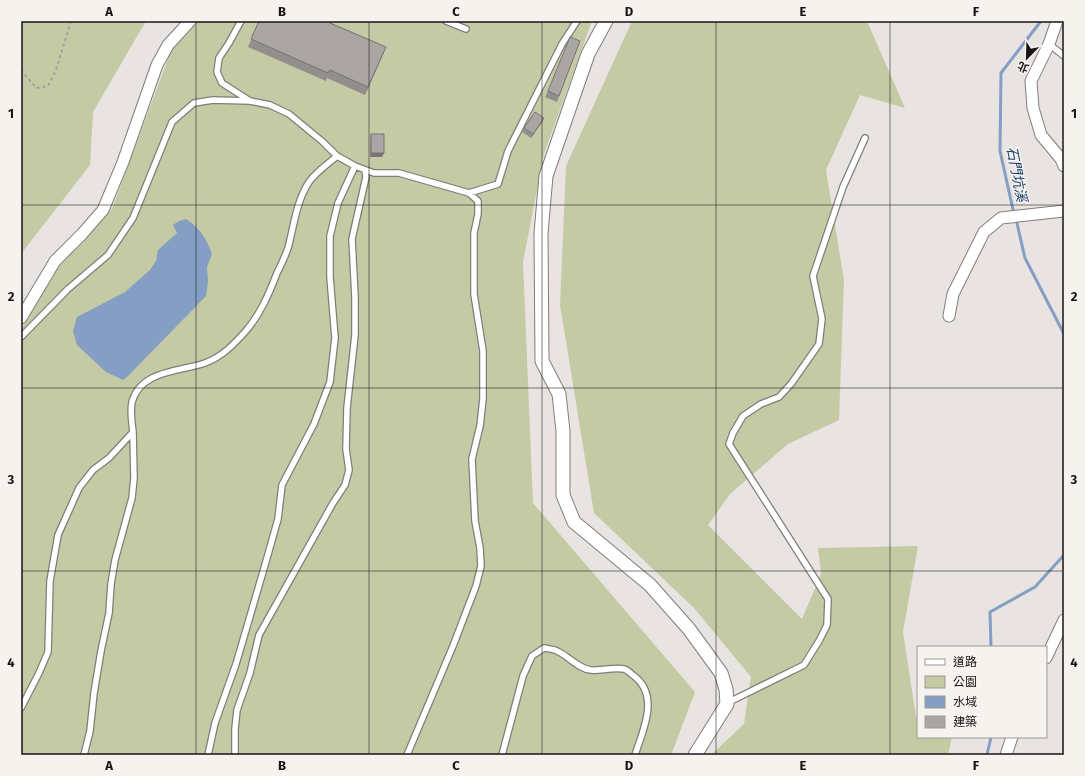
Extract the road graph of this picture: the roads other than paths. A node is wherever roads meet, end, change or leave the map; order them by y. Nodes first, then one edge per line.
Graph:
1 (190, 21) edge
2 (241, 21) edge
3 (446, 21) edge
4 (577, 21) edge
5 (1057, 21) edge
6 (603, 24) edge
7 (466, 30) dead end
8 (1049, 44) junction
9 (1064, 56) edge
10 (250, 101) junction
11 (865, 138) dead end
12 (338, 156) junction
13 (355, 166) junction
14 (1064, 166) edge
15 (365, 170) junction
16 (469, 193) junction
17 (1064, 211) edge
18 (949, 316) dead end
19 (21, 318) edge
20 (21, 337) edge
21 (132, 432) junction
22 (1064, 620) edge
23 (1047, 656) edge
24 (727, 704) junction
25 (21, 708) edge
26 (1012, 738) edge
27 (84, 755) edge
28 (208, 755) edge
29 (235, 755) edge
30 (407, 755) edge
31 (502, 755) edge
32 (635, 755) edge
33 (695, 755) edge
34 (1006, 755) edge

1 - 19 street
2 - 10 lane
3 - 7 lane
4 - 16 lane
5 - 8 street
6 - 24 street
8 - 9 lane
8 - 14 street
10 - 12 lane
10 - 20 lane
11 - 24 lane
12 - 13 lane
12 - 21 lane
13 - 15 lane
13 - 28 lane
15 - 16 lane
15 - 29 lane
16 - 30 lane
17 - 18 street
21 - 25 lane
21 - 27 lane
22 - 23 street
24 - 33 street
26 - 34 street
31 - 32 lane

